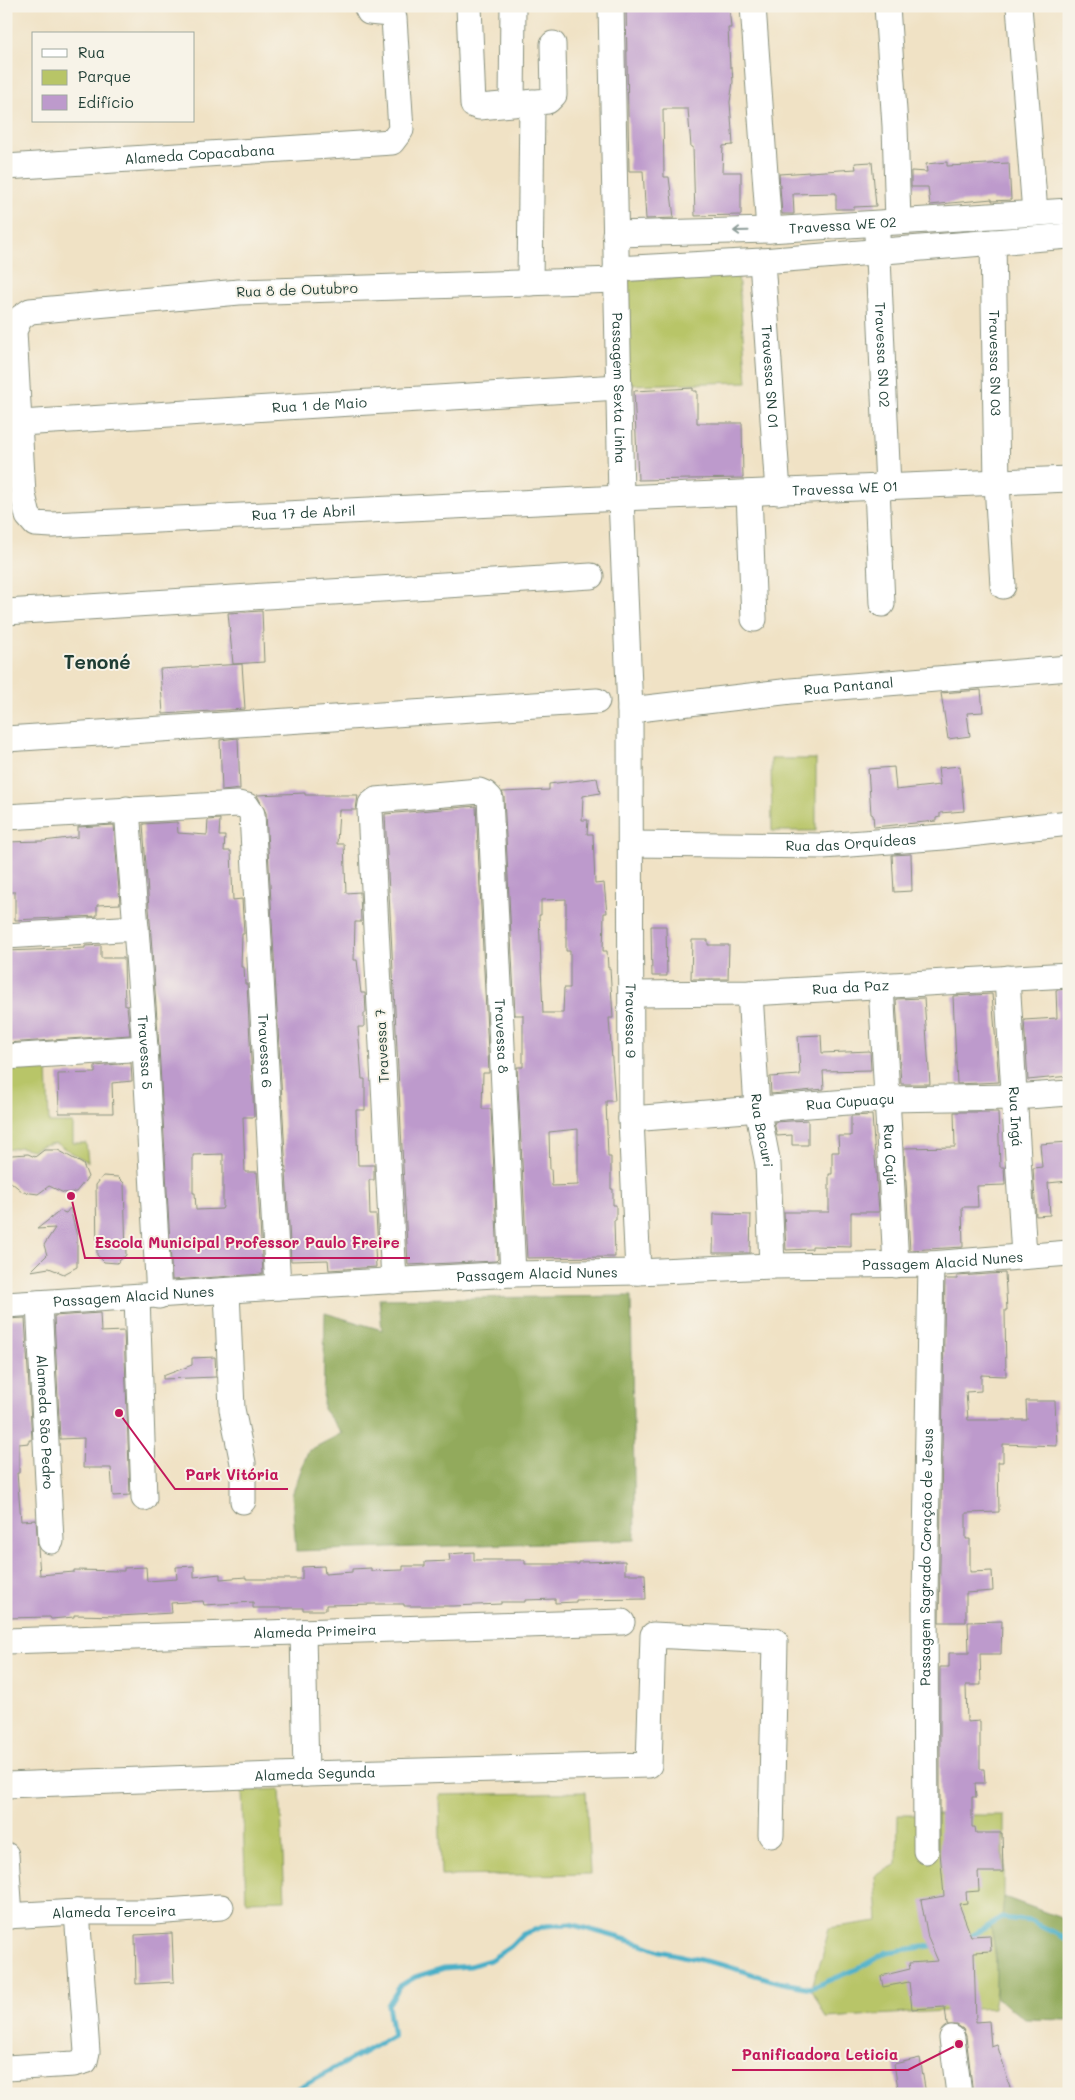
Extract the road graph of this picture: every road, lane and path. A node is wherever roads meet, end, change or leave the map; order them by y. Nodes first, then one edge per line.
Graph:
1 (366, 6) edge
2 (469, 6) edge
3 (513, 6) edge
4 (611, 6) edge
5 (753, 6) edge
6 (887, 6) edge
7 (1019, 6) edge
8 (553, 44) dead end
9 (522, 102) junction
10 (6, 167) edge
11 (1069, 211) edge
12 (1035, 213) junction
13 (887, 222) junction
14 (769, 230) junction
15 (615, 234) junction
16 (1069, 236) edge
17 (993, 242) junction
18 (878, 251) junction
19 (762, 261) junction
20 (616, 274) junction
21 (530, 283) junction
22 (11, 357) edge
23 (619, 387) junction
24 (20, 423) junction
25 (1069, 479) edge
26 (997, 483) junction
27 (882, 487) junction
28 (749, 492) junction
29 (778, 492) junction
30 (15, 495) edge
31 (621, 498) junction
32 (591, 576) dead end
33 (1003, 586) dead end
34 (882, 604) dead end
35 (6, 612) edge
36 (754, 619) dead end
37 (1069, 668) edge
38 (597, 701) dead end
39 (630, 710) junction
40 (6, 739) edge
41 (630, 770) joint
42 (490, 798) joint
43 (127, 809) junction
44 (6, 817) edge
45 (1069, 823) edge
46 (631, 844) junction
47 (136, 928) junction
48 (6, 936) edge
49 (1069, 975) edge
50 (1007, 978) junction
51 (881, 985) junction
52 (750, 992) junction
53 (632, 994) junction
54 (145, 1048) junction
55 (6, 1057) edge
56 (1069, 1093) edge
57 (1014, 1097) junction
58 (886, 1099) junction
59 (757, 1108) junction
60 (631, 1119) junction
61 (1069, 1253) edge
62 (1024, 1256) junction
63 (931, 1264) junction
64 (896, 1265) junction
65 (772, 1266) junction
66 (638, 1272) junction
67 (513, 1274) junction
68 (394, 1281) junction
69 (278, 1287) junction
70 (227, 1291) junction
71 (148, 1297) junction
72 (39, 1303) junction
73 (6, 1305) edge
74 (144, 1498) dead end
75 (243, 1501) dead end
76 (50, 1541) dead end
77 (622, 1622) dead end
78 (303, 1632) junction
79 (6, 1641) edge
80 (306, 1774) junction
81 (6, 1785) edge
82 (771, 1835) dead end
83 (926, 1851) dead end
84 (6, 1855) edge
85 (221, 1907) dead end
86 (77, 1912) junction
87 (8, 1916) edge
88 (952, 2038) dead end
89 (6, 2068) edge
90 (959, 2094) edge

1 - 10 street, Alameda Copacabana
2 - 9 street
3 - 9 street
4 - 15 street, Passagem Sexta Linha
5 - 14 street
6 - 13 street, Travessa SN 02
7 - 12 street
8 - 9 street
9 - 21 street
11 - 12 street, Travessa WE 02
12 - 13 street, Travessa WE 02
13 - 14 street, Travessa WE 02
13 - 18 street, Travessa SN 02
14 -> 15 street, Travessa WE 02
15 - 20 street, Passagem Sexta Linha
16 - 17 street, Travessa WE 02
17 - 18 street, Travessa WE 02
17 - 26 street, Travessa SN 03
18 - 19 street, Travessa WE 02
18 - 27 street, Travessa SN 02
19 - 20 street, Travessa WE 02
19 - 29 street, Travessa SN 01
20 - 21 street, Rua 8 de Outubro
20 - 23 street, Passagem Sexta Linha
21 - 22 street, Rua 8 de Outubro
22 - 24 street, Rua 8 de Outubro
23 - 24 street, Rua 1 de Maio
23 - 31 street, Passagem Sexta Linha
24 - 30 street, Rua 8 de Outubro
25 - 26 street, Travessa WE 01
26 - 27 street, Travessa WE 01
26 - 33 street, Travessa SN 03
27 - 29 street, Travessa WE 01
27 - 34 street, Travessa SN 02
28 - 29 street, Travessa WE 01
28 - 31 street, Travessa WE 01
28 - 36 street
30 - 31 street, Rua 17 de Abril
31 - 39 street, Passagem Sexta Linha
32 - 35 street
37 - 39 street, Rua Pantanal
38 - 40 street
39 - 41 street, Passagem Sexta Linha
41 - 46 street, Travessa 9
42 - 67 street, Travessa 8
42 - 68 street, Travessa 7
43 - 44 street
43 - 47 street, Travessa 5
43 - 69 street, Travessa 6
45 - 46 street, Rua das Orquídeas
46 - 53 street, Travessa 9
47 - 48 street
47 - 54 street, Travessa 5
49 - 50 street, Rua da Paz
50 - 51 street, Rua da Paz
50 - 57 street, Rua Ingá
51 - 52 street, Rua da Paz
51 - 58 street, Rua Cajú
52 - 53 street, Rua da Paz
52 - 59 street, Rua Bacuri
53 - 60 street, Travessa 9
54 - 55 street
54 - 71 street, Travessa 5
56 - 57 street, Rua Cupuaçu
57 - 58 street, Rua Cupuaçu
57 - 62 street, Rua Ingá
58 - 59 street, Rua Cupuaçu
58 - 64 street, Rua Cajú
59 - 60 street, Rua Cupuaçu
59 - 65 street, Rua Bacuri
60 - 66 street, Travessa 9
61 - 62 street, Passagem Alacid Nunes
62 - 63 street, Passagem Alacid Nunes
63 - 64 street, Passagem Alacid Nunes
63 - 83 street, Passagem Sagrado Coração de Jesus
64 - 65 street, Passagem Alacid Nunes
65 - 66 street, Passagem Alacid Nunes
66 - 67 street, Passagem Alacid Nunes
67 - 68 street, Passagem Alacid Nunes
68 - 69 street, Passagem Alacid Nunes
69 - 70 street, Passagem Alacid Nunes
70 - 71 street, Passagem Alacid Nunes
70 - 75 street
71 - 72 street, Passagem Alacid Nunes
71 - 74 street, Travessa 5
72 - 73 street, Passagem Alacid Nunes
72 - 76 street, Alameda São Pedro
77 - 78 street, Alameda Primeira
78 - 79 street, Alameda Primeira
78 - 80 street
80 - 81 street, Alameda Segunda
80 - 82 street, Alameda Segunda
84 - 87 street
85 - 86 street, Alameda Terceira
86 - 87 street, Alameda Terceira
86 - 89 street
88 - 90 street

